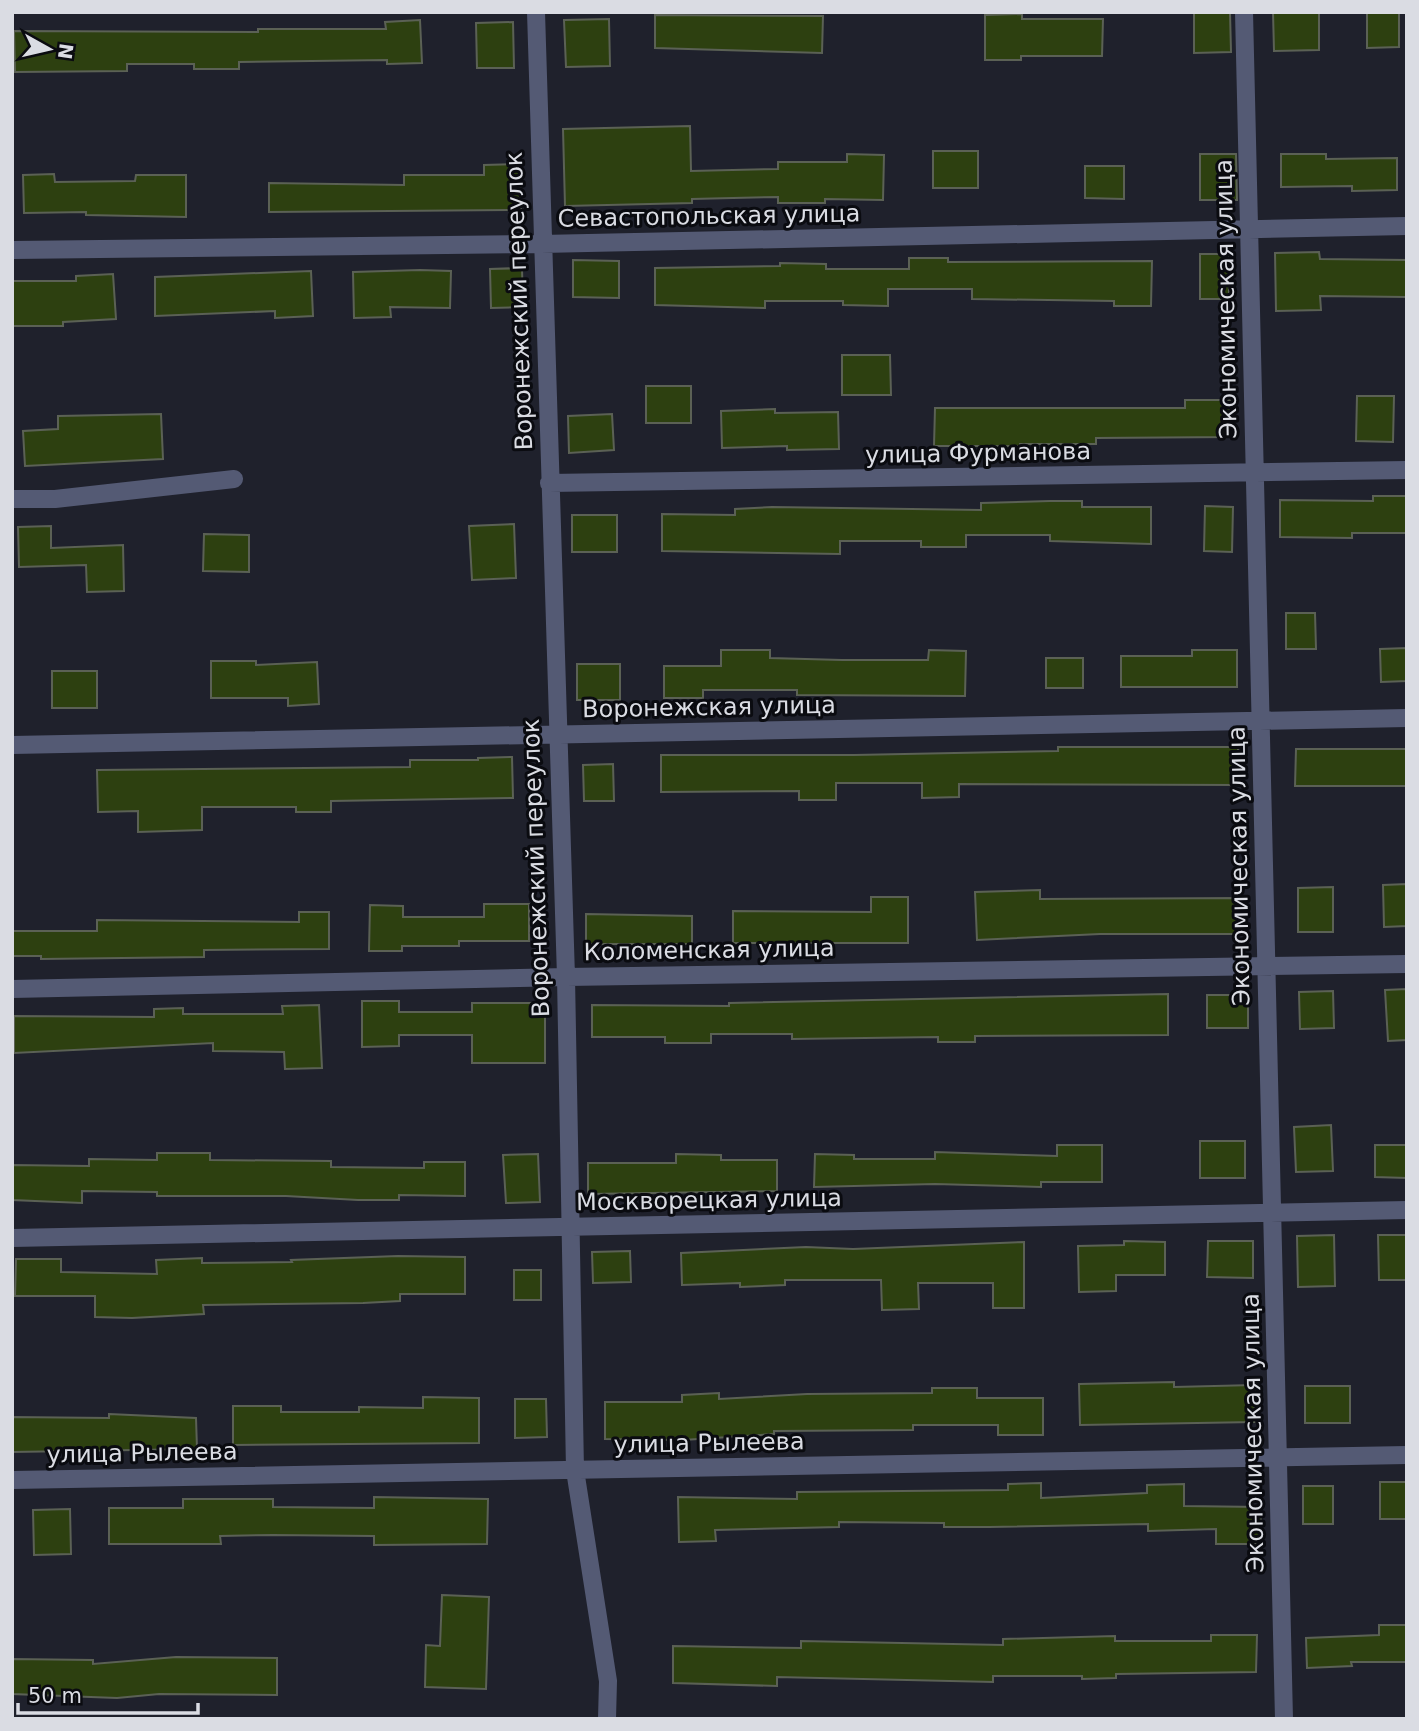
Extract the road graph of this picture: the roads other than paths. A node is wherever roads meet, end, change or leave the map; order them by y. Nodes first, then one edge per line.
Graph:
1 (536, 12) edge
2 (1244, 12) edge
3 (1407, 226) edge
4 (1249, 229) junction
5 (541, 244) junction
6 (12, 250) edge
7 (1407, 470) edge
8 (1254, 473) junction
9 (234, 479) dead end
10 (550, 483) junction
11 (12, 499) edge
12 (1407, 718) edge
13 (1259, 722) junction
14 (556, 734) junction
15 (12, 745) edge
16 (1407, 964) edge
17 (1265, 967) junction
18 (565, 976) junction
19 (12, 989) edge
20 (1407, 1210) edge
21 (1274, 1213) junction
22 (568, 1228) junction
23 (12, 1238) edge
24 (1407, 1455) edge
25 (1276, 1458) junction
26 (575, 1470) junction
27 (12, 1480) edge
28 (607, 1719) edge
29 (1284, 1719) edge

1 - 5 street, Воронежский переулок
2 - 4 street, Экономическая улица
3 - 4 street, Севастопольская улица
4 - 5 street, Севастопольская улица
4 - 8 street, Экономическая улица
5 - 6 street, Севастопольская улица
5 - 10 street, Воронежский переулок
7 - 8 street, улица Фурманова
8 - 10 street, улица Фурманова
8 - 13 street, Экономическая улица
9 - 11 street
10 - 14 street, Воронежский переулок
12 - 13 street, Воронежская улица
13 - 14 street, Воронежская улица
13 - 17 street, Экономическая улица
14 - 15 street, Воронежская улица
14 - 18 street, Воронежский переулок
16 - 17 street, Коломенская улица
17 - 18 street, Коломенская улица
17 - 21 street, Экономическая улица
18 - 19 street, Коломенская улица
18 - 22 street, Воронежский переулок
20 - 21 street, Москворецкая улица
21 - 22 street, Москворецкая улица
21 - 25 street, Экономическая улица
22 - 23 street, Москворецкая улица
22 - 26 street, Воронежский переулок
24 - 25 street, улица Рылеева
25 - 26 street, улица Рылеева
25 - 29 street, Экономическая улица
26 - 27 street, улица Рылеева
26 - 28 street, Воронежский переулок

